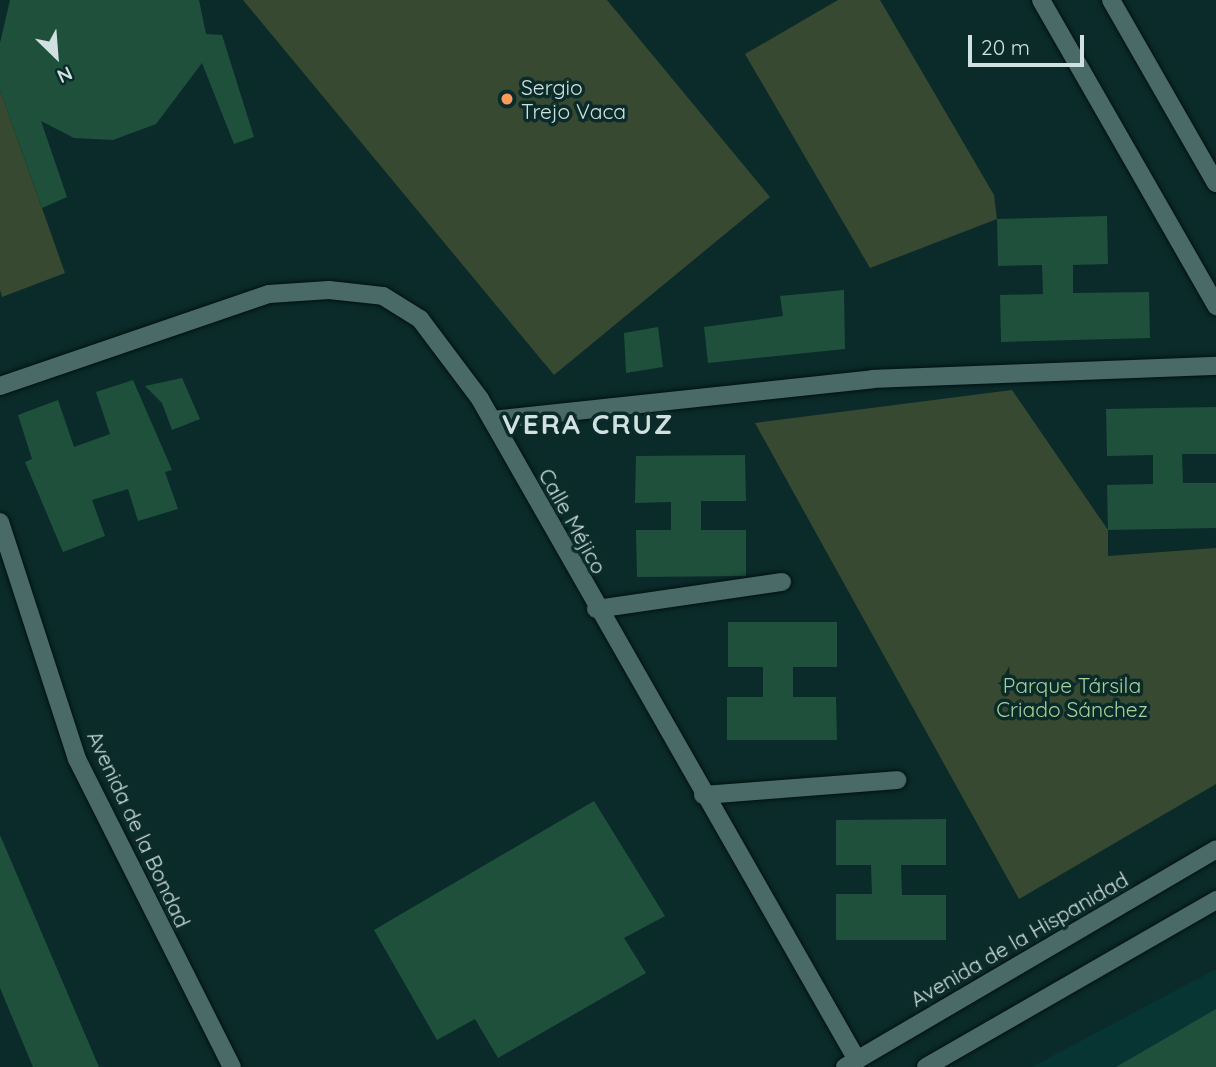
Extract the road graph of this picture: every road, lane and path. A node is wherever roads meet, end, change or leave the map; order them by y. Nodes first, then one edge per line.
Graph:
1 (1041, 0) edge
2 (1111, 0) edge
3 (1216, 183) edge
4 (1216, 306) edge
5 (1216, 366) edge
6 (0, 386) edge
7 (492, 420) junction
8 (0, 522) edge
9 (782, 582) dead end
10 (596, 609) junction
11 (897, 780) dead end
12 (703, 795) junction
13 (1216, 849) edge
14 (1216, 900) edge
15 (851, 1064) edge
16 (232, 1067) edge
17 (926, 1067) edge

1 - 4 street
2 - 3 street
5 - 7 street
6 - 7 street, Calle Méjico
7 - 10 street, Calle Méjico
8 - 16 street, Avenida de la Bondad
9 - 10 street
10 - 12 street, Calle Méjico
11 - 12 street
12 - 15 street, Calle Méjico
13 - 15 street, Avenida de la Hispanidad
14 - 17 street

